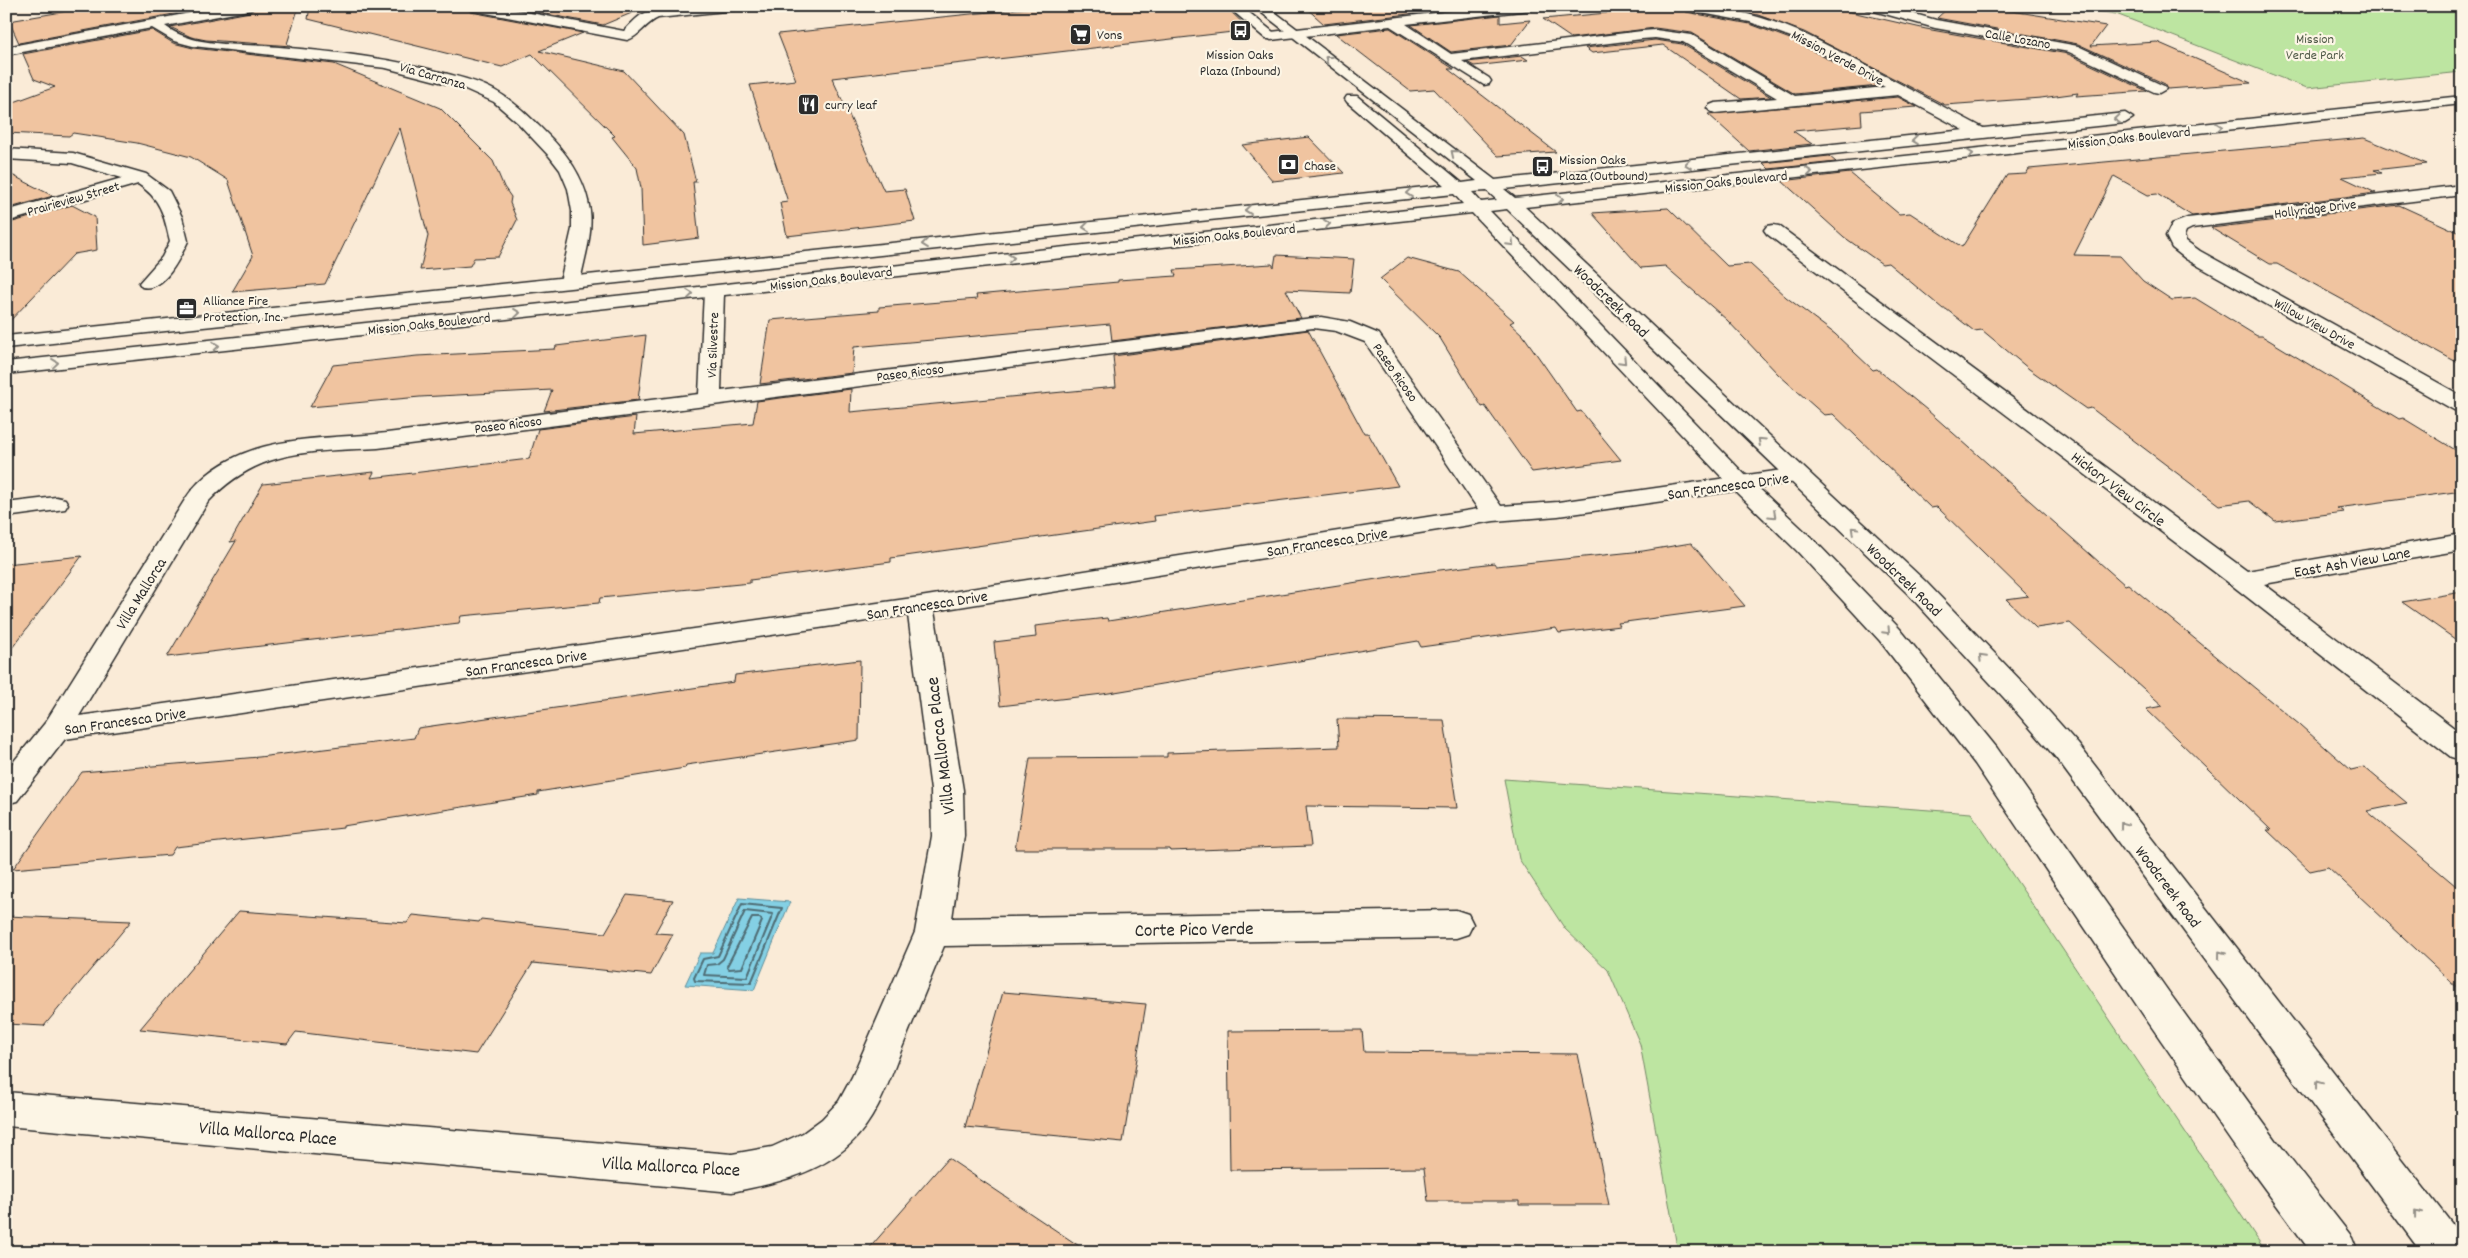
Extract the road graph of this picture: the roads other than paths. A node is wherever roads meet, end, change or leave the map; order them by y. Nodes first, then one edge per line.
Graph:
1 (250, 6) edge
2 (471, 6) edge
3 (735, 6) edge
4 (1233, 6) edge
5 (1259, 6) edge
6 (1408, 6) edge
7 (1530, 6) edge
8 (1686, 6) edge
9 (1871, 6) edge
10 (710, 7) edge
11 (1426, 18) junction
12 (1393, 22) junction
13 (155, 24) junction
14 (1294, 33) junction
15 (1271, 36) junction
16 (1285, 47) dead end
17 (6, 51) edge
18 (1450, 58) junction
19 (1484, 81) dead end
20 (2159, 89) dead end
21 (1901, 90) junction
22 (1343, 93) dead end
23 (2462, 100) edge
24 (1793, 101) junction
25 (1715, 108) dead end
26 (2138, 117) dead end
27 (1981, 133) junction
28 (6, 154) edge
29 (140, 178) junction
30 (2462, 190) edge
31 (2435, 193) junction
32 (1475, 194) junction
33 (1512, 204) junction
34 (2462, 204) edge
35 (6, 217) edge
36 (1773, 230) dead end
37 (2175, 236) joint
38 (570, 282) junction
39 (149, 283) dead end
40 (714, 292) junction
41 (6, 342) edge
42 (6, 368) edge
43 (710, 398) junction
44 (2462, 405) edge
45 (234, 465) joint
46 (1796, 475) junction
47 (1740, 484) junction
48 (56, 504) dead end
49 (6, 510) edge
50 (1494, 514) junction
51 (2462, 542) edge
52 (2242, 580) junction
53 (920, 605) junction
54 (56, 730) junction
55 (2462, 750) edge
56 (6, 793) edge
57 (1456, 924) dead end
58 (932, 932) junction
59 (6, 1109) edge
60 (2337, 1252) edge
61 (2447, 1252) edge

1 - 13 street
2 - 10 street
3 - 10 street
4 - 15 street
5 - 14 street, Woodcreek Road
6 - 11 street
7 - 11 street
8 - 21 street, Mission Verde Drive
9 - 20 street, Calle Lozano
11 - 12 street
12 - 14 street
12 - 18 street
13 - 17 street
13 - 38 street, Via Carranza
14 - 15 street
32 -> 14 street, Woodcreek Road
15 - 16 street
18 - 19 street
18 - 24 street
21 - 24 street
21 - 27 street, Mission Verde Drive
22 - 32 street, Woodcreek Road
33 -> 23 street, Mission Oaks Boulevard
24 - 25 street
26 -> 27 street, Mission Oaks Boulevard
27 -> 32 street, Mission Oaks Boulevard
28 - 29 street
29 - 35 street, Prairieview Street
29 - 39 street
30 - 31 street, Hollyridge Drive
31 - 34 street
31 - 37 street, Hollyridge Drive
32 - 33 street, Mission Oaks Boulevard
32 - 33 street, Woodcreek Road
32 -> 38 street, Mission Oaks Boulevard
40 -> 32 street, Mission Oaks Boulevard
32 -> 47 street, Woodcreek Road
46 -> 33 street, Woodcreek Road
36 - 52 street, Hickory View Circle
37 - 44 street, Willow View Drive
38 - 41 street, Mission Oaks Boulevard
42 -> 40 street, Mission Oaks Boulevard
40 - 43 street, Via Silvestre
43 - 45 street, Paseo Ricoso
43 - 50 street, Paseo Ricoso
45 - 54 street, Villa Mallorca
46 - 47 street, San Francesca Drive
61 -> 46 street, Woodcreek Road
47 - 50 street, San Francesca Drive
47 -> 60 street, Woodcreek Road
48 - 49 street
50 - 53 street, San Francesca Drive
51 - 52 street, East Ash View Lane
52 - 55 street, Hickory View Circle
53 - 54 street, San Francesca Drive
53 - 58 street, Villa Mallorca Place
54 - 56 street
57 - 58 street, Corte Pico Verde
58 - 59 street, Villa Mallorca Place

